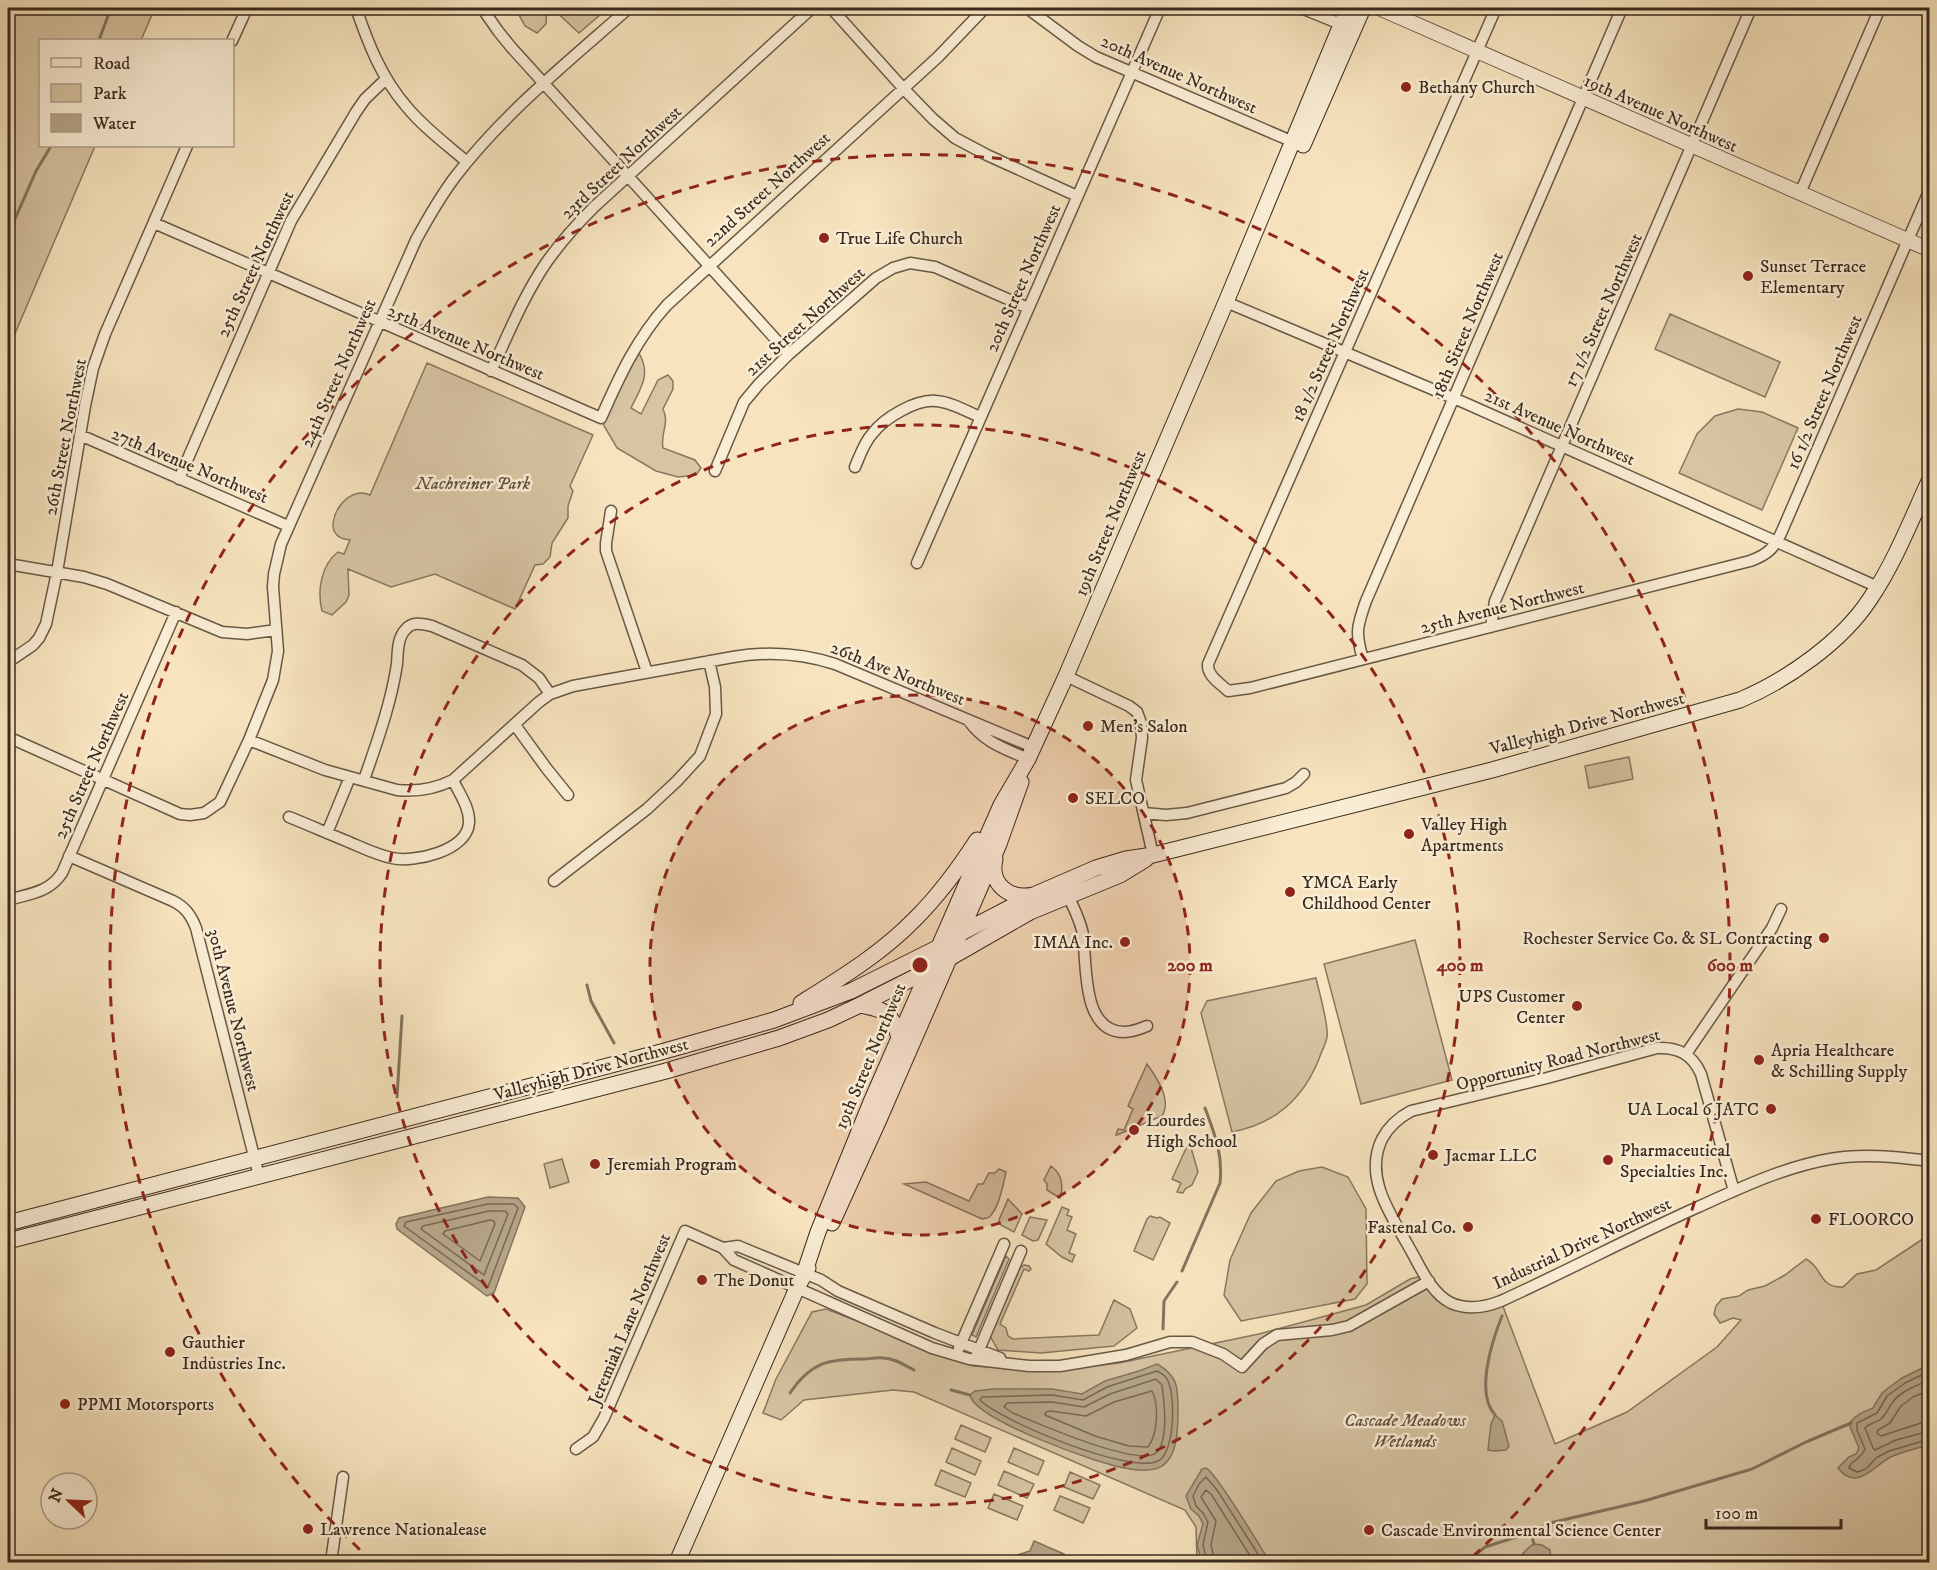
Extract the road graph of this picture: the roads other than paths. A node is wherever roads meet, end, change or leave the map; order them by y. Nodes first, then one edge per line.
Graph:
1 (247, 8) edge
2 (356, 8) edge
3 (482, 8) edge
4 (629, 8) edge
5 (812, 8) edge
6 (831, 8) edge
7 (986, 8) edge
8 (1026, 8) edge
9 (1160, 8) edge
10 (1301, 8) edge
11 (1348, 8) edge
12 (1363, 8) edge
13 (1378, 8) edge
14 (1496, 8) edge
15 (1622, 8) edge
16 (1751, 8) edge
17 (1880, 8) edge
18 (1347, 27) junction
19 (233, 39) edge
20 (1478, 50) junction
21 (1132, 73) junction
22 (386, 79) junction
23 (544, 84) junction
24 (903, 88) junction
25 (1582, 98) junction
26 (1298, 144) junction
27 (187, 147) edge
28 (1692, 147) junction
29 (467, 162) junction
30 (628, 176) junction
31 (1929, 189) edge
32 (1800, 193) junction
33 (1077, 196) junction
34 (154, 223) junction
35 (1908, 241) junction
36 (1929, 250) edge
37 (708, 266) junction
38 (268, 272) junction
39 (1226, 302) junction
40 (1028, 308) junction
41 (378, 322) junction
42 (1345, 353) junction
43 (789, 354) junction
44 (491, 371) junction
45 (1454, 399) junction
46 (980, 417) junction
47 (601, 418) joint
48 (80, 435) junction
49 (1562, 446) junction
50 (855, 467) dead end
51 (715, 471) dead end
52 (179, 479) junction
53 (1929, 479) edge
54 (611, 511) dead end
55 (288, 526) junction
56 (1777, 542) junction
57 (917, 562) dead end
58 (8, 564) edge
59 (57, 572) junction
60 (1878, 587) junction
61 (176, 612) junction
62 (1491, 627) junction
63 (276, 630) junction
64 (1363, 659) junction
65 (709, 661) junction
66 (8, 662) edge
67 (647, 672) junction
68 (1066, 676) junction
69 (1228, 691) joint
70 (550, 694) junction
71 (515, 725) junction
72 (8, 737) edge
73 (249, 740) junction
74 (1030, 753) junction
75 (1304, 774) dead end
76 (350, 777) junction
77 (102, 779) junction
78 (364, 780) junction
79 (453, 780) junction
80 (568, 795) dead end
81 (1000, 805) junction
82 (1144, 813) junction
83 (289, 817) dead end
84 (327, 833) junction
85 (999, 844) junction
86 (1153, 855) junction
87 (69, 856) junction
88 (554, 881) dead end
89 (1036, 894) junction
90 (1068, 896) junction
91 (8, 900) edge
92 (1781, 909) dead end
93 (958, 934) junction
94 (944, 952) junction
95 (927, 971) junction
96 (860, 1005) junction
97 (774, 1020) junction
98 (1147, 1026) dead end
99 (899, 1038) junction
100 (1686, 1054) junction
101 (1379, 1146) joint
102 (255, 1158) junction
103 (1929, 1161) edge
104 (259, 1176) junction
105 (1734, 1191) junction
106 (8, 1223) edge
107 (8, 1241) edge
108 (1004, 1244) dead end
109 (1021, 1251) dead end
110 (800, 1281) junction
111 (1429, 1281) junction
112 (961, 1342) junction
113 (976, 1355) junction
114 (957, 1356) junction
115 (576, 1449) dead end
116 (343, 1477) dead end
117 (331, 1563) edge
118 (677, 1563) edge

1 - 19 street
2 - 22 street
3 - 23 street
4 - 23 street, 24th Street Northwest
5 - 30 street, 23rd Street Northwest
6 - 24 street
7 - 24 street, 22nd Street Northwest
8 - 21 street, 20th Avenue Northwest
9 - 21 street, 20th Street Northwest
10 - 18 street
11 - 18 main road, 19th Street Northwest
12 - 18 main road, 19th Street Northwest
13 - 20 street, 19th Avenue Northwest
14 - 20 street, 18 1/2 Street Northwest
15 - 25 street, 18th Street Northwest
16 - 28 street, 17 1/2 Street Northwest
17 - 32 street
18 - 26 main road, 19th Street Northwest
20 - 25 street, 19th Avenue Northwest
20 - 42 street, 18 1/2 Street Northwest
21 - 26 street, 20th Avenue Northwest
21 - 33 street, 20th Street Northwest
22 - 29 street
22 - 38 street, 25th Street Northwest
23 - 29 street, 24th Street Northwest
23 - 30 street
24 - 33 street
24 - 37 street, 22nd Street Northwest
25 - 28 street, 19th Avenue Northwest
25 - 45 street, 18th Street Northwest
26 - 39 main road, 19th Street Northwest
27 - 34 street, 26th Street Northwest
28 - 32 street, 19th Avenue Northwest
28 - 49 street, 17 1/2 Street Northwest
29 - 41 street, 24th Street Northwest
30 - 37 street
30 - 44 street, 23rd Street Northwest
31 - 35 street, 16 1/2 Street Northwest
32 - 35 street, 19th Avenue Northwest
33 - 40 street, 20th Street Northwest
34 - 38 street, 25th Avenue Northwest
34 - 48 street, 26th Street Northwest
35 - 36 street, 19th Avenue Northwest
35 - 56 street, 16 1/2 Street Northwest
37 - 43 street
37 - 47 street, 22nd Street Northwest
38 - 41 street, 25th Avenue Northwest
38 - 52 street, 25th Street Northwest
39 - 42 street, 21st Avenue Northwest
39 - 68 main road, 19th Street Northwest
40 - 43 street, 21st Street Northwest
40 - 46 street, 20th Street Northwest
41 - 44 street, 25th Avenue Northwest
41 - 55 street, 24th Street Northwest
42 - 45 street, 21st Avenue Northwest
42 - 69 street, 18 1/2 Street Northwest
43 - 51 street, 21st Street Northwest
44 - 47 street, 25th Avenue Northwest
45 - 49 street, 21st Avenue Northwest
45 - 64 street, 18th Street Northwest
46 - 50 street
46 - 57 street, 20th Street Northwest
48 - 52 street, 27th Avenue Northwest
48 - 59 street, 26th Street Northwest
49 - 56 street, 21st Avenue Northwest
49 - 62 street, 17 1/2 Street Northwest
52 - 55 street, 27th Avenue Northwest
53 - 60 main road, Valleyhigh Drive Northwest
54 - 67 street
55 - 63 street, 24th Street Northwest
56 - 60 street, 21st Avenue Northwest
56 - 62 street, 25th Avenue Northwest
58 - 59 street
59 - 61 street
59 - 66 street, 26th Street Northwest
60 - 86 main road, Valleyhigh Drive Northwest
61 - 63 street
61 - 77 street, 25th Street Northwest
62 - 64 street, 25th Avenue Northwest
63 - 73 street, 24th Street Northwest
64 - 69 street, 25th Avenue Northwest
65 - 67 street, 26th Ave Northwest
65 - 74 street, 26th Ave Northwest
65 - 88 street
67 - 70 street, 26th Ave Northwest
68 - 74 main road, 19th Street Northwest
68 - 82 street
70 - 71 street
70 - 78 street
71 - 79 street
71 - 80 street
72 - 77 street
73 - 76 street
73 - 77 street, 24th Street Northwest
74 - 81 main road, 19th Street Northwest
74 - 85 main road, 19th Street Northwest
75 - 82 street
76 - 78 street
76 - 84 street
77 - 87 street, 25th Street Northwest
78 - 79 street
79 - 84 street
81 - 94 main road, 19th Street Northwest
81 - 97 main road
82 - 86 street
83 - 84 street
85 - 89 main road
85 - 93 main road, 19th Street Northwest
86 - 89 main road, Valleyhigh Drive Northwest
86 - 90 main road, Valleyhigh Drive Northwest
87 - 91 street, 25th Street Northwest
87 - 102 street, 30th Avenue Northwest
89 - 93 main road, Valleyhigh Drive Northwest
90 - 94 main road, Valleyhigh Drive Northwest
90 - 98 street
92 - 100 street
93 - 94 main road, Valleyhigh Drive Northwest
94 - 95 main road, 19th Street Northwest
94 - 97 main road, Valleyhigh Drive Northwest
94 - 110 main road, 19th Street Northwest
95 - 96 main road, Valleyhigh Drive Northwest
95 - 99 main road, 19th Street Northwest
96 - 99 main road
96 - 104 main road, Valleyhigh Drive Northwest
97 - 102 main road, Valleyhigh Drive Northwest
99 - 110 main road, 19th Street Northwest
100 - 101 street, Opportunity Road Northwest
100 - 105 street, Opportunity Road Northwest
101 - 111 street, Industrial Drive Northwest
102 - 104 street, 30th Avenue Northwest
102 - 106 main road, Valleyhigh Drive Northwest
103 - 105 street, Industrial Drive Northwest
104 - 107 main road, Valleyhigh Drive Northwest
105 - 111 street, Industrial Drive Northwest
108 - 112 street
109 - 113 street
110 - 112 street
110 - 114 street
110 - 115 street, Jeremiah Lane Northwest
110 - 118 main road, 19th Street Northwest
111 - 113 street
112 - 113 street
112 - 114 street
113 - 114 street
116 - 117 street

